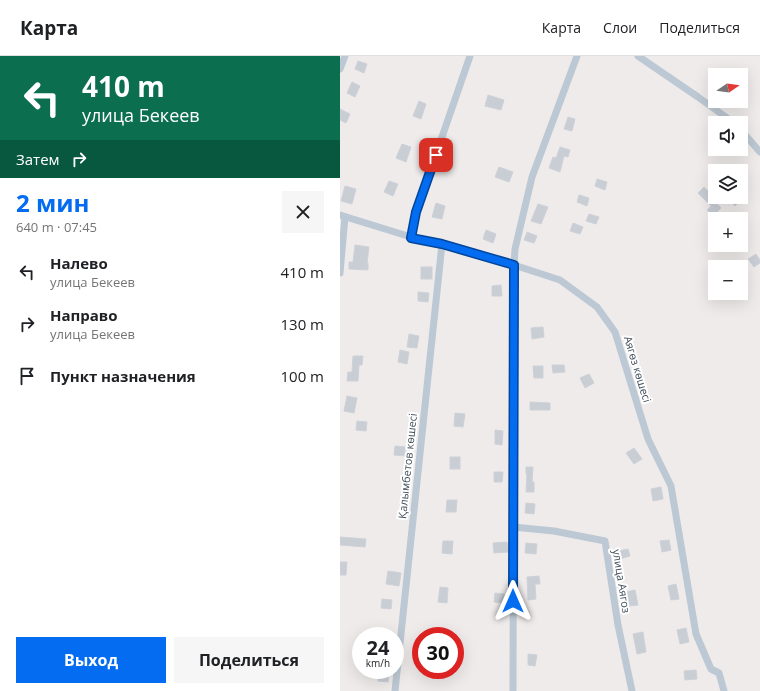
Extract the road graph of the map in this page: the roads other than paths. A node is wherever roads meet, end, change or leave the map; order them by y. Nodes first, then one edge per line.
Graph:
1 (345, 56) edge
2 (470, 56) edge
3 (577, 56) edge
4 (638, 56) edge
5 (340, 69) edge
6 (724, 116) edge
7 (748, 138) edge
8 (760, 152) edge
9 (343, 216) edge
10 (411, 238) junction
11 (442, 244) junction
12 (514, 265) junction
13 (340, 273) edge
14 (513, 527) junction
15 (395, 691) edge
16 (513, 691) edge
17 (632, 691) edge
18 (724, 691) edge

1 - 5 street
2 - 10 street
3 - 12 street
4 - 6 street
7 - 8 street
9 - 10 street, Аягөз көшесі
9 - 13 street
10 - 11 street, Аягөз көшесі
11 - 12 street, Аягөз көшесі
11 - 15 street, Қалымбетов көшесі
12 - 14 street
12 - 18 street, Аягөз көшесі
14 - 16 street
14 - 17 street, улица Аягоз

